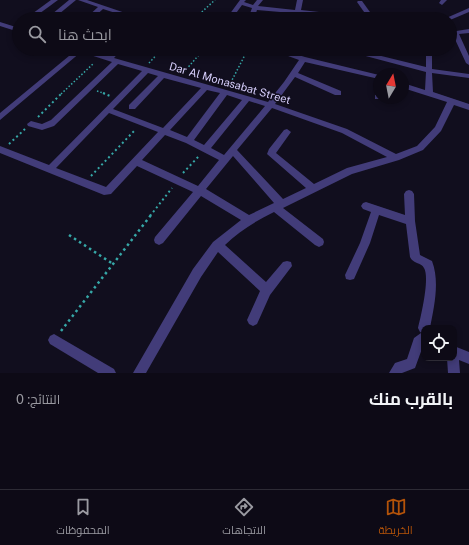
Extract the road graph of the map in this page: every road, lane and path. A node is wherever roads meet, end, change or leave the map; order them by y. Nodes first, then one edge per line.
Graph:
1 (54, 0) edge
2 (73, 0) edge
3 (81, 0) edge
4 (215, 0) edge
5 (260, 0) edge
6 (300, 0) edge
7 (242, 2) edge
8 (360, 2) dead end
9 (102, 7) junction
10 (256, 8) junction
11 (469, 10) edge
12 (298, 11) junction
13 (38, 12) edge
14 (58, 12) edge
15 (96, 12) edge
16 (118, 12) edge
17 (202, 12) edge
18 (234, 12) edge
19 (254, 12) edge
20 (308, 12) edge
21 (367, 12) edge
22 (457, 15) edge
23 (0, 24) edge
24 (12, 27) edge
25 (469, 31) edge
26 (457, 33) edge
27 (457, 41) edge
28 (70, 56) edge
29 (100, 56) joint
30 (112, 56) edge
31 (157, 56) edge
32 (198, 56) edge
33 (244, 56) edge
34 (294, 56) edge
35 (357, 56) edge
36 (430, 56) edge
37 (109, 59) junction
38 (303, 59) junction
39 (118, 61) junction
40 (469, 63) edge
41 (373, 68) edge
42 (375, 68) edge
43 (146, 70) junction
44 (409, 70) edge
45 (430, 71) junction
46 (294, 74) junction
47 (163, 75) junction
48 (469, 76) edge
49 (178, 80) junction
50 (206, 87) junction
51 (409, 87) edge
52 (89, 89) junction
53 (225, 92) junction
54 (429, 92) junction
55 (338, 93) dead end
56 (248, 98) junction
57 (119, 99) junction
58 (452, 102) junction
59 (270, 104) junction
60 (132, 107) dead end
61 (469, 107) edge
62 (108, 110) junction
63 (0, 117) edge
64 (141, 123) junction
65 (31, 124) junction
66 (166, 131) junction
67 (287, 132) dead end
68 (189, 141) junction
69 (205, 149) junction
70 (1, 150) edge
71 (232, 150) junction
72 (396, 158) junction
73 (224, 159) junction
74 (137, 162) junction
75 (50, 169) junction
76 (178, 179) junction
77 (84, 182) junction
78 (312, 188) junction
79 (199, 190) junction
80 (409, 194) dead end
81 (278, 206) junction
82 (366, 206) dead end
83 (376, 210) junction
84 (249, 220) junction
85 (410, 221) junction
86 (69, 235) dead end
87 (159, 240) dead end
88 (319, 242) dead end
89 (217, 246) junction
90 (113, 264) junction
91 (287, 266) dead end
92 (350, 274) dead end
93 (266, 289) junction
94 (253, 320) dead end
95 (425, 325) edge
96 (421, 337) edge
97 (54, 340) joint
98 (457, 353) edge
99 (469, 358) edge
100 (453, 361) edge
101 (110, 373) edge
102 (139, 373) edge
103 (395, 373) edge
104 (454, 373) edge

1 - 13 street
2 - 14 street
3 - 9 street
4 - 17 path
5 - 10 street
6 - 12 street
7 - 10 street
7 - 18 street
8 - 21 street
9 - 15 street
9 - 16 street
10 - 12 street
10 - 19 street
11 - 22 street
12 - 20 street
23 - 24 street
25 - 26 street
27 - 40 street
28 - 63 street
29 - 37 street, Dar Al Monasabat Street
29 - 65 path
30 - 37 street
31 - 43 path
32 - 49 path
33 - 53 path
34 - 38 street
35 - 42 street
36 - 45 street
37 - 39 street, Dar Al Monasabat Street
38 - 41 street
38 - 46 street
39 - 43 street, Dar Al Monasabat Street
39 - 52 street
43 - 47 street, Dar Al Monasabat Street
43 - 57 street
44 - 45 street
45 - 48 street
45 - 54 street
46 - 55 street
46 - 59 street
47 - 49 street, Dar Al Monasabat Street
47 - 60 street
49 - 50 street, Dar Al Monasabat Street
50 - 53 street, Dar Al Monasabat Street
50 - 66 street
51 - 54 street
52 - 57 path
52 - 65 street
53 - 56 street, Dar Al Monasabat Street
53 - 68 street
54 - 58 street
56 - 59 street, Dar Al Monasabat Street
56 - 69 street
57 - 62 street
58 - 61 street
58 - 72 street
59 - 71 street
59 - 72 street, Dar Al Monasabat Street
62 - 64 street
62 - 75 street
64 - 66 street
64 - 77 path
65 - 70 path
66 - 68 street
66 - 74 street
67 - 78 street
68 - 69 street
69 - 73 street
69 - 76 path
70 - 75 street
71 - 73 street
71 - 81 street
72 - 78 street
73 - 79 street
74 - 76 street
74 - 77 street
75 - 77 street
76 - 79 street
76 - 90 path
78 - 81 street
79 - 84 street
79 - 87 street
80 - 85 street
81 - 84 street
81 - 88 street
82 - 83 street
83 - 85 street
83 - 92 street
84 - 89 street
85 - 95 street
86 - 90 path
89 - 93 street
89 - 102 street
90 - 97 path
91 - 93 street
93 - 94 street
96 - 103 street
97 - 101 street
98 - 99 street
100 - 104 street

